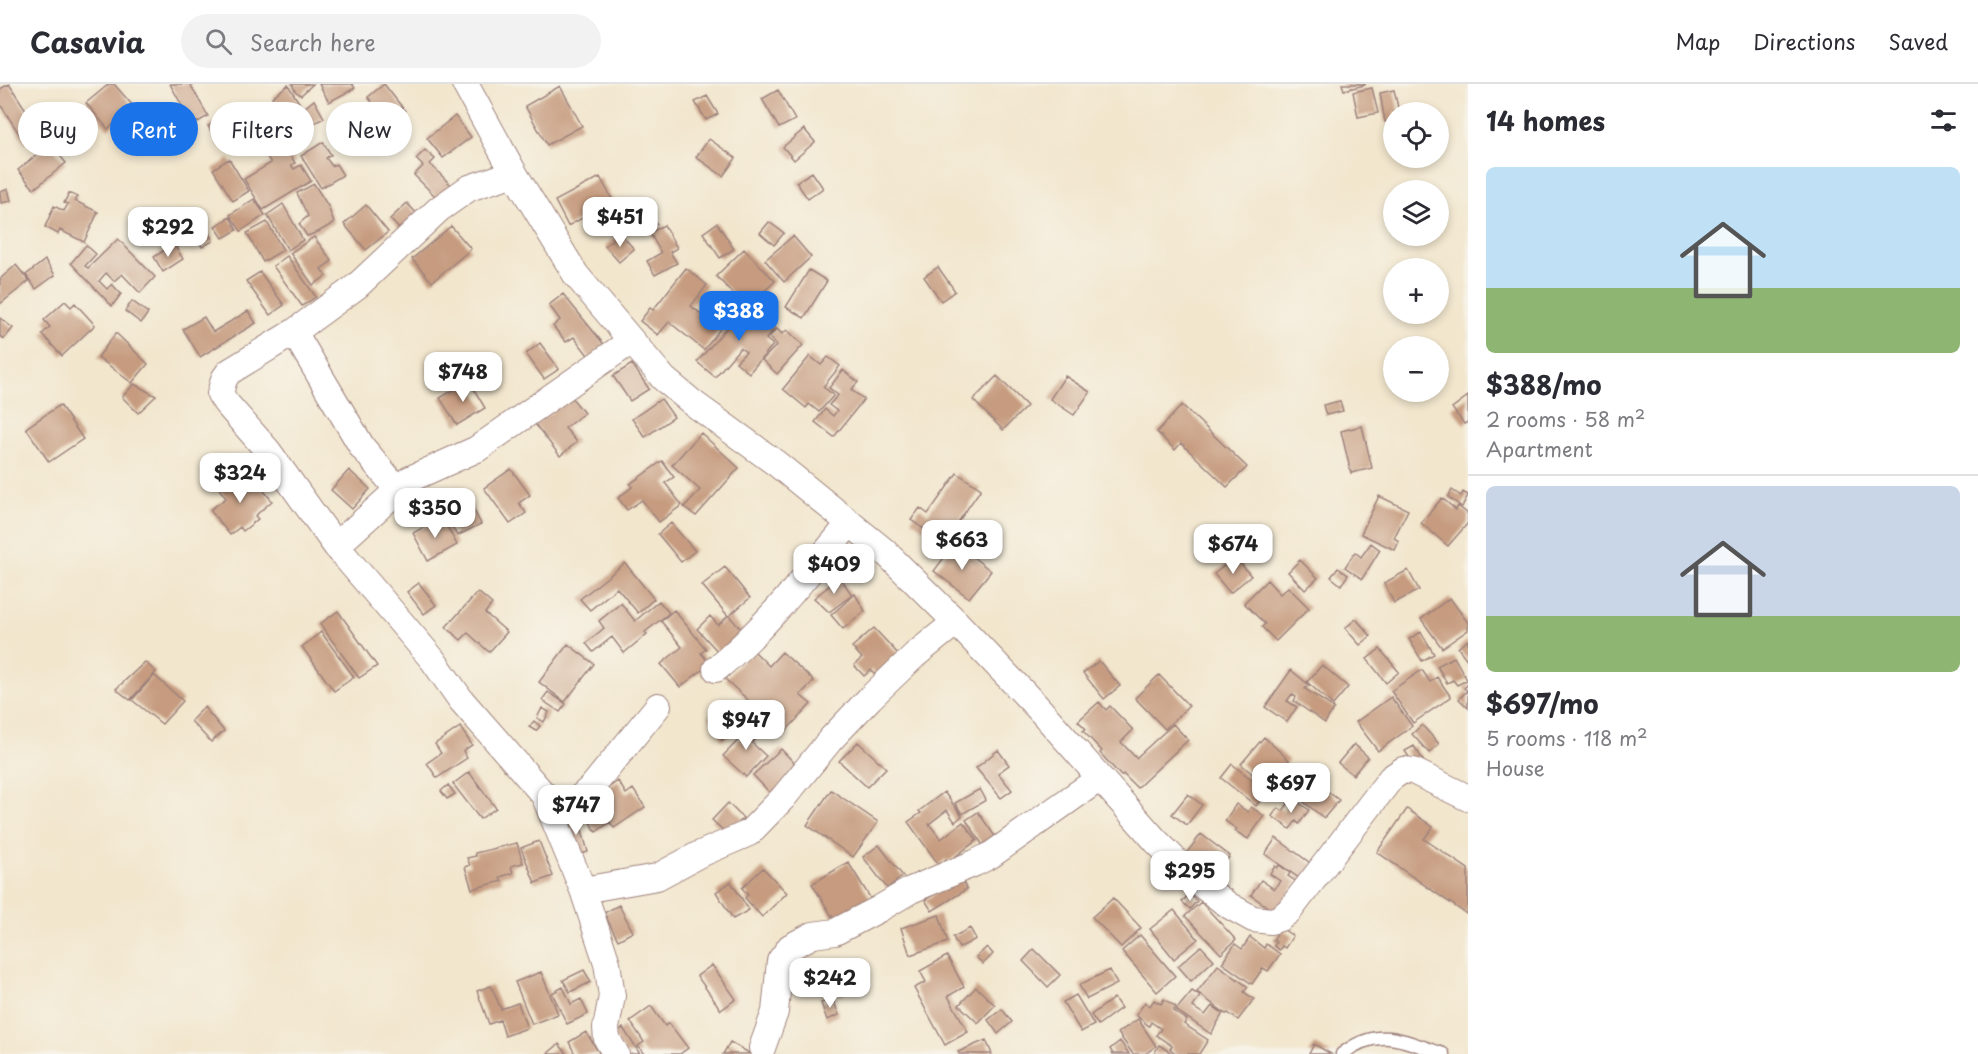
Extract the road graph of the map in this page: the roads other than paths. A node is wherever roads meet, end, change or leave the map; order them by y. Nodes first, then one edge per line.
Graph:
1 (465, 84) edge
2 (514, 173) junction
3 (294, 332) junction
4 (631, 341) junction
5 (398, 490) junction
6 (850, 523) junction
7 (336, 546) junction
8 (956, 622) junction
9 (716, 669) dead end
10 (658, 706) dead end
11 (1100, 778) junction
12 (1468, 798) edge
13 (555, 820) junction
14 (583, 890) junction
15 (762, 1048) dead end
16 (616, 1054) edge
17 (1342, 1054) edge
18 (1443, 1054) edge

1 - 2 street
2 - 3 street
2 - 4 street
3 - 5 street
3 - 7 street
4 - 5 street
4 - 6 street
5 - 7 street
6 - 8 street
6 - 9 street
7 - 13 street
8 - 11 street
8 - 14 street
10 - 13 street
11 - 12 street
11 - 15 street
13 - 14 street
14 - 16 street
17 - 18 lane

